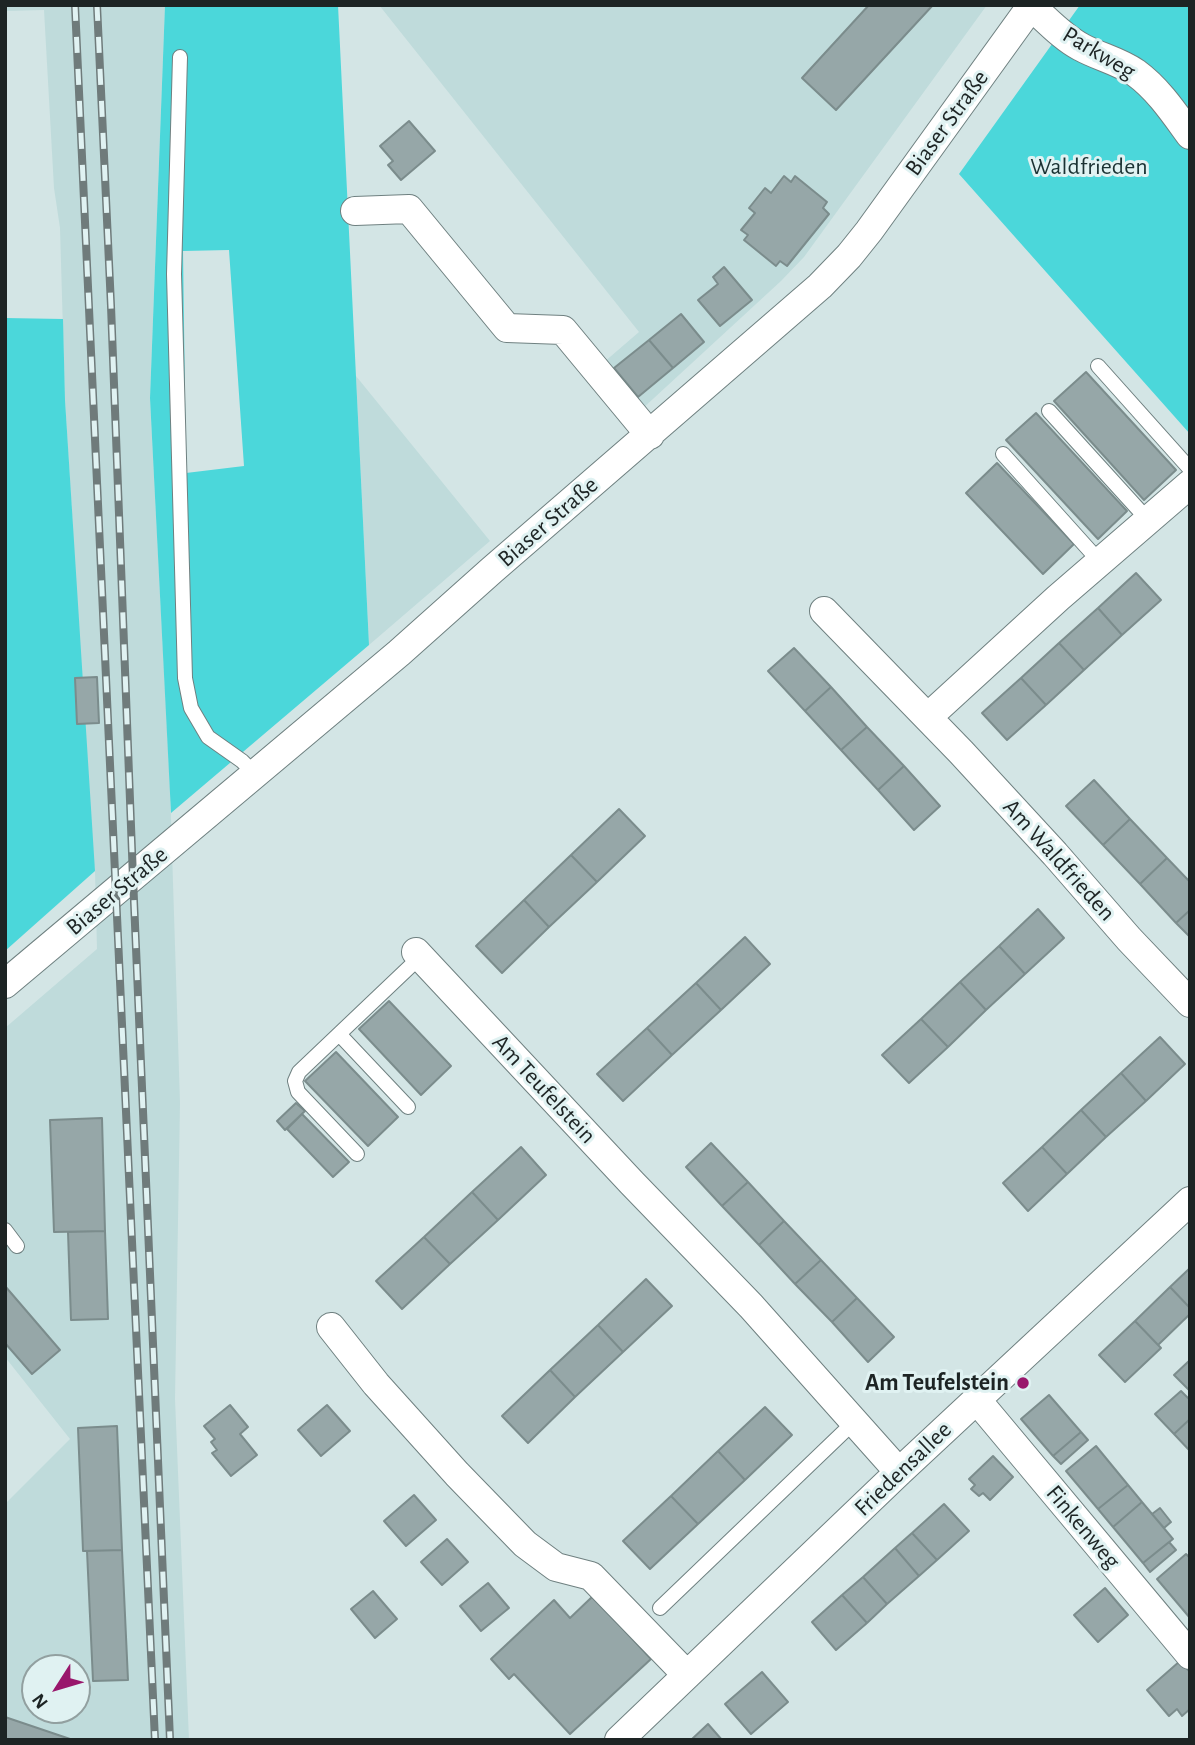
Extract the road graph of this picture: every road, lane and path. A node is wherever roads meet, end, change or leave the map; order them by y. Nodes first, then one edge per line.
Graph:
1 (1031, 6) edge
2 (180, 57) dead end
3 (1190, 135) edge
4 (355, 211) dead end
5 (1098, 366) dead end
6 (1049, 411) dead end
7 (650, 435) junction
8 (1003, 454) dead end
9 (1190, 469) edge
10 (1190, 484) edge
11 (1148, 520) junction
12 (1100, 562) junction
13 (824, 611) dead end
14 (928, 717) junction
15 (255, 775) junction
16 (418, 955) joint
17 (5, 984) edge
18 (1190, 1003) edge
19 (339, 1034) junction
20 (408, 1107) dead end
21 (357, 1154) dead end
22 (1190, 1201) edge
23 (5, 1230) edge
24 (17, 1246) dead end
25 (331, 1327) dead end
26 (976, 1399) junction
27 (854, 1422) junction
28 (899, 1472) junction
29 (660, 1608) dead end
30 (1190, 1655) edge
31 (688, 1675) junction
32 (620, 1740) edge

1 - 3 street, Parkweg
1 - 7 street, Biaser Straße
2 - 15 lane
4 - 7 street
5 - 9 lane
6 - 11 lane
7 - 15 street, Biaser Straße
8 - 12 lane
10 - 11 street
11 - 12 street
12 - 14 street
13 - 14 street, Am Waldfrieden
14 - 18 street, Am Waldfrieden
15 - 17 street, Biaser Straße
16 - 19 lane
16 - 27 street, Am Teufelstein
19 - 20 lane
19 - 21 lane
22 - 26 street, Friedensallee
23 - 24 lane
25 - 31 street
26 - 28 street, Friedensallee
26 - 30 street, Finkenweg
27 - 28 street, Am Teufelstein
27 - 29 lane
28 - 31 street, Friedensallee
31 - 32 street, Friedensallee

